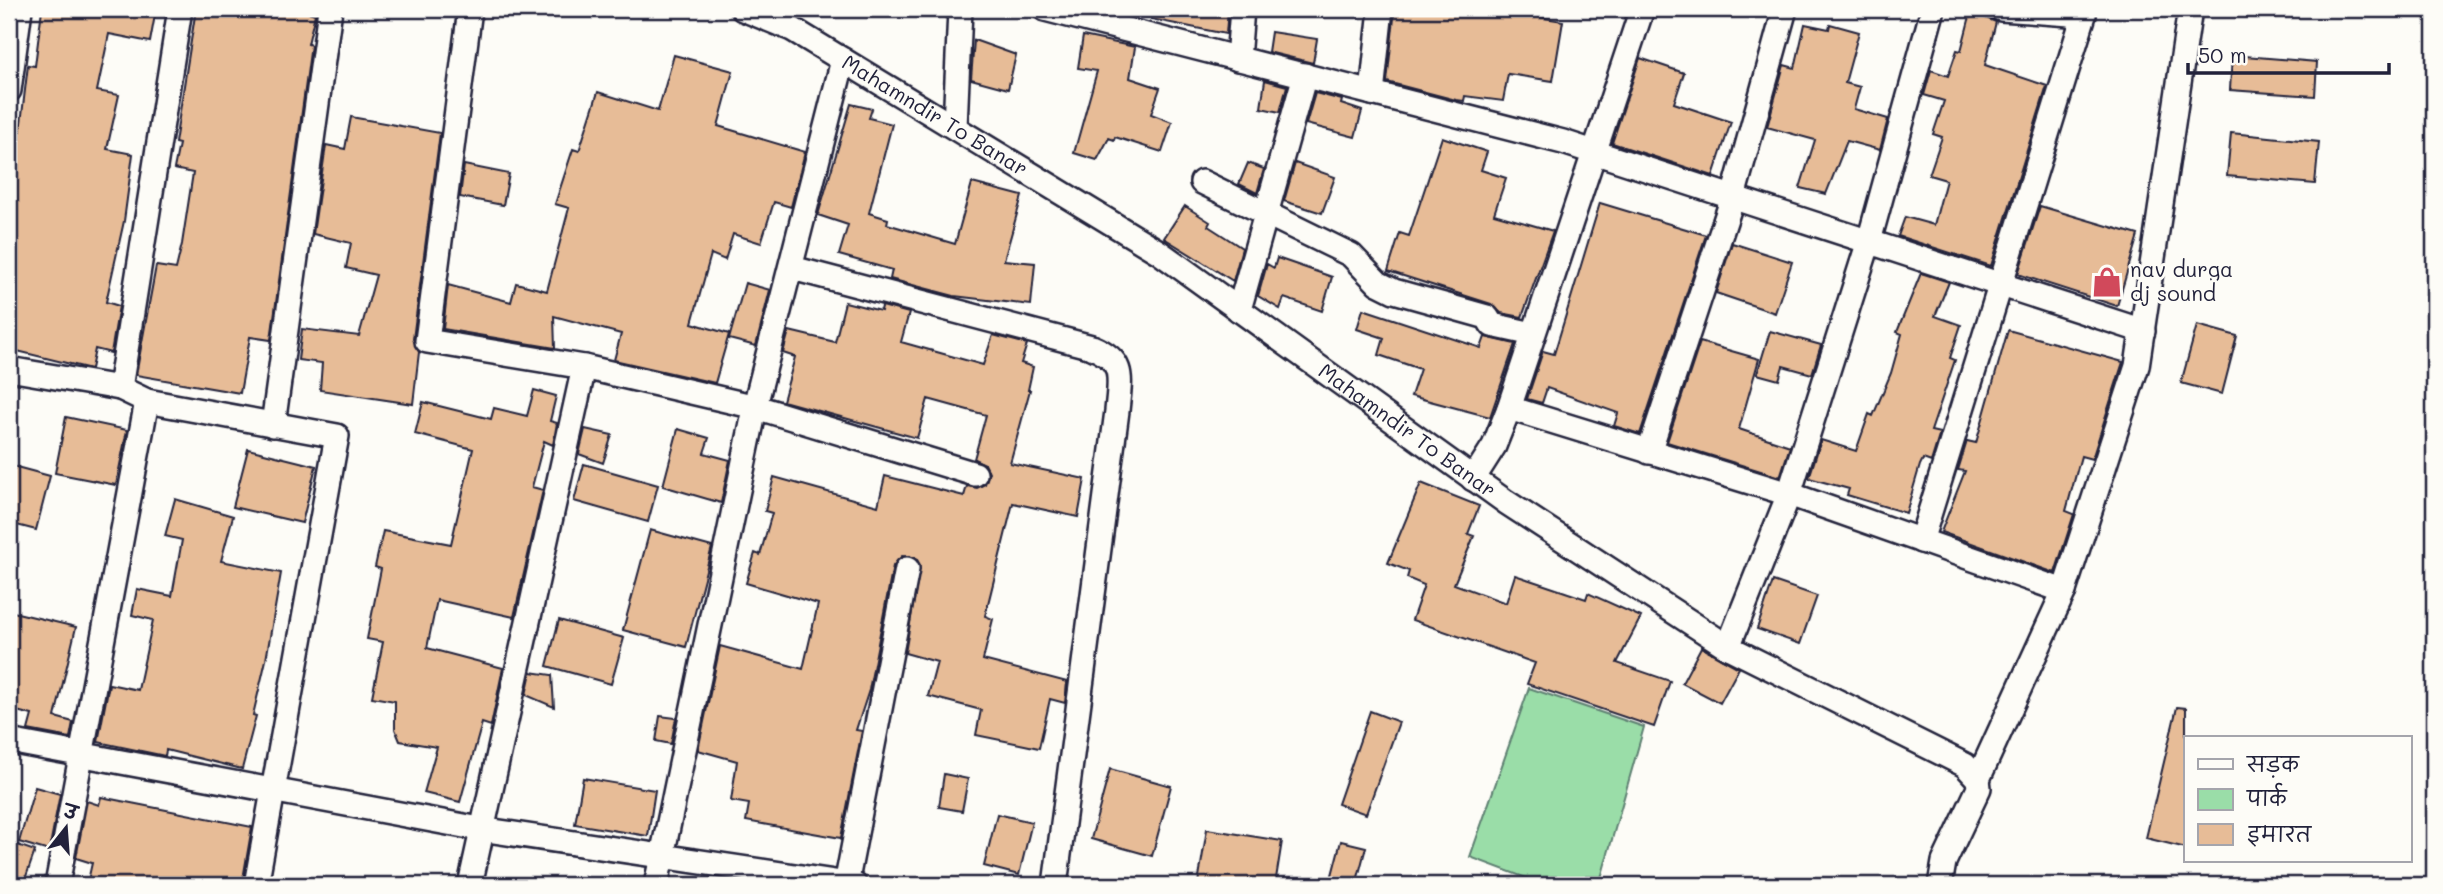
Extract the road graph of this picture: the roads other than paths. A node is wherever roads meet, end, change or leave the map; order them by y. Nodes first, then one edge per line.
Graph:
1 (20, 9) edge
2 (180, 9) edge
3 (331, 9) edge
4 (470, 9) edge
5 (743, 9) edge
6 (960, 9) edge
7 (1045, 9) edge
8 (1242, 9) edge
9 (1381, 9) edge
10 (1642, 9) edge
11 (1785, 9) edge
12 (1933, 9) edge
13 (2000, 9) edge
14 (2190, 9) edge
15 (1101, 16) edge
16 (793, 19) edge
17 (1238, 59) junction
18 (844, 60) junction
19 (1305, 75) junction
20 (9, 90) edge
21 (1372, 93) junction
22 (955, 127) junction
23 (1596, 152) junction
24 (1202, 182) dead end
25 (1733, 197) junction
26 (1267, 217) junction
27 (1869, 241) junction
28 (792, 268) junction
29 (2001, 284) junction
30 (1239, 310) junction
31 (2143, 331) junction
32 (1533, 334) junction
33 (584, 368) junction
34 (9, 369) edge
35 (120, 388) junction
36 (147, 401) junction
37 (756, 407) junction
38 (1509, 408) junction
39 (273, 425) junction
40 (1650, 452) junction
41 (975, 474) dead end
42 (1473, 479) junction
43 (1788, 494) junction
44 (1921, 541) junction
45 (907, 569) dead end
46 (2064, 591) junction
47 (1728, 647) junction
48 (9, 741) edge
49 (81, 755) junction
50 (1978, 779) junction
51 (273, 792) junction
52 (480, 829) junction
53 (661, 854) junction
54 (57, 885) edge
55 (256, 885) edge
56 (470, 885) edge
57 (656, 885) edge
58 (849, 885) edge
59 (1055, 885) edge
60 (1940, 885) edge

1 - 20 street
2 - 35 street
3 - 39 street
4 - 33 street
5 - 16 street, Mahamndir To Banar
6 - 22 street
7 - 15 street
8 - 17 street
9 - 21 street
10 - 23 street
11 - 25 street
12 - 27 street
13 - 29 street
14 - 31 street
15 - 17 street
16 - 18 street, Mahamndir To Banar
17 - 19 street
18 - 22 street, Mahamndir To Banar
18 - 28 street
19 - 21 street
19 - 26 street
21 - 23 street
22 - 30 street, Mahamndir To Banar
23 - 25 street
23 - 32 street
24 - 26 street
25 - 27 street
25 - 40 street
26 - 30 street
26 - 32 street
27 - 29 street
27 - 43 street
28 - 37 street
28 - 59 street
29 - 31 street
29 - 44 street
30 - 42 street, Mahamndir To Banar
31 - 46 street
32 - 38 street
33 - 37 street
33 - 52 street
34 - 35 street
35 - 36 street
36 - 39 street
36 - 49 street
37 - 41 street
37 - 53 street
38 - 40 street
38 - 42 street
39 - 51 street
40 - 43 street
42 - 47 street, Mahamndir To Banar
43 - 44 street
43 - 47 street
44 - 46 street
45 - 58 street
46 - 50 street
47 - 50 street, Mahamndir To Banar
48 - 49 street
49 - 51 street
49 - 54 street
50 - 60 street
51 - 52 street
51 - 55 street
52 - 53 street
52 - 56 street
53 - 57 street
53 - 58 street

